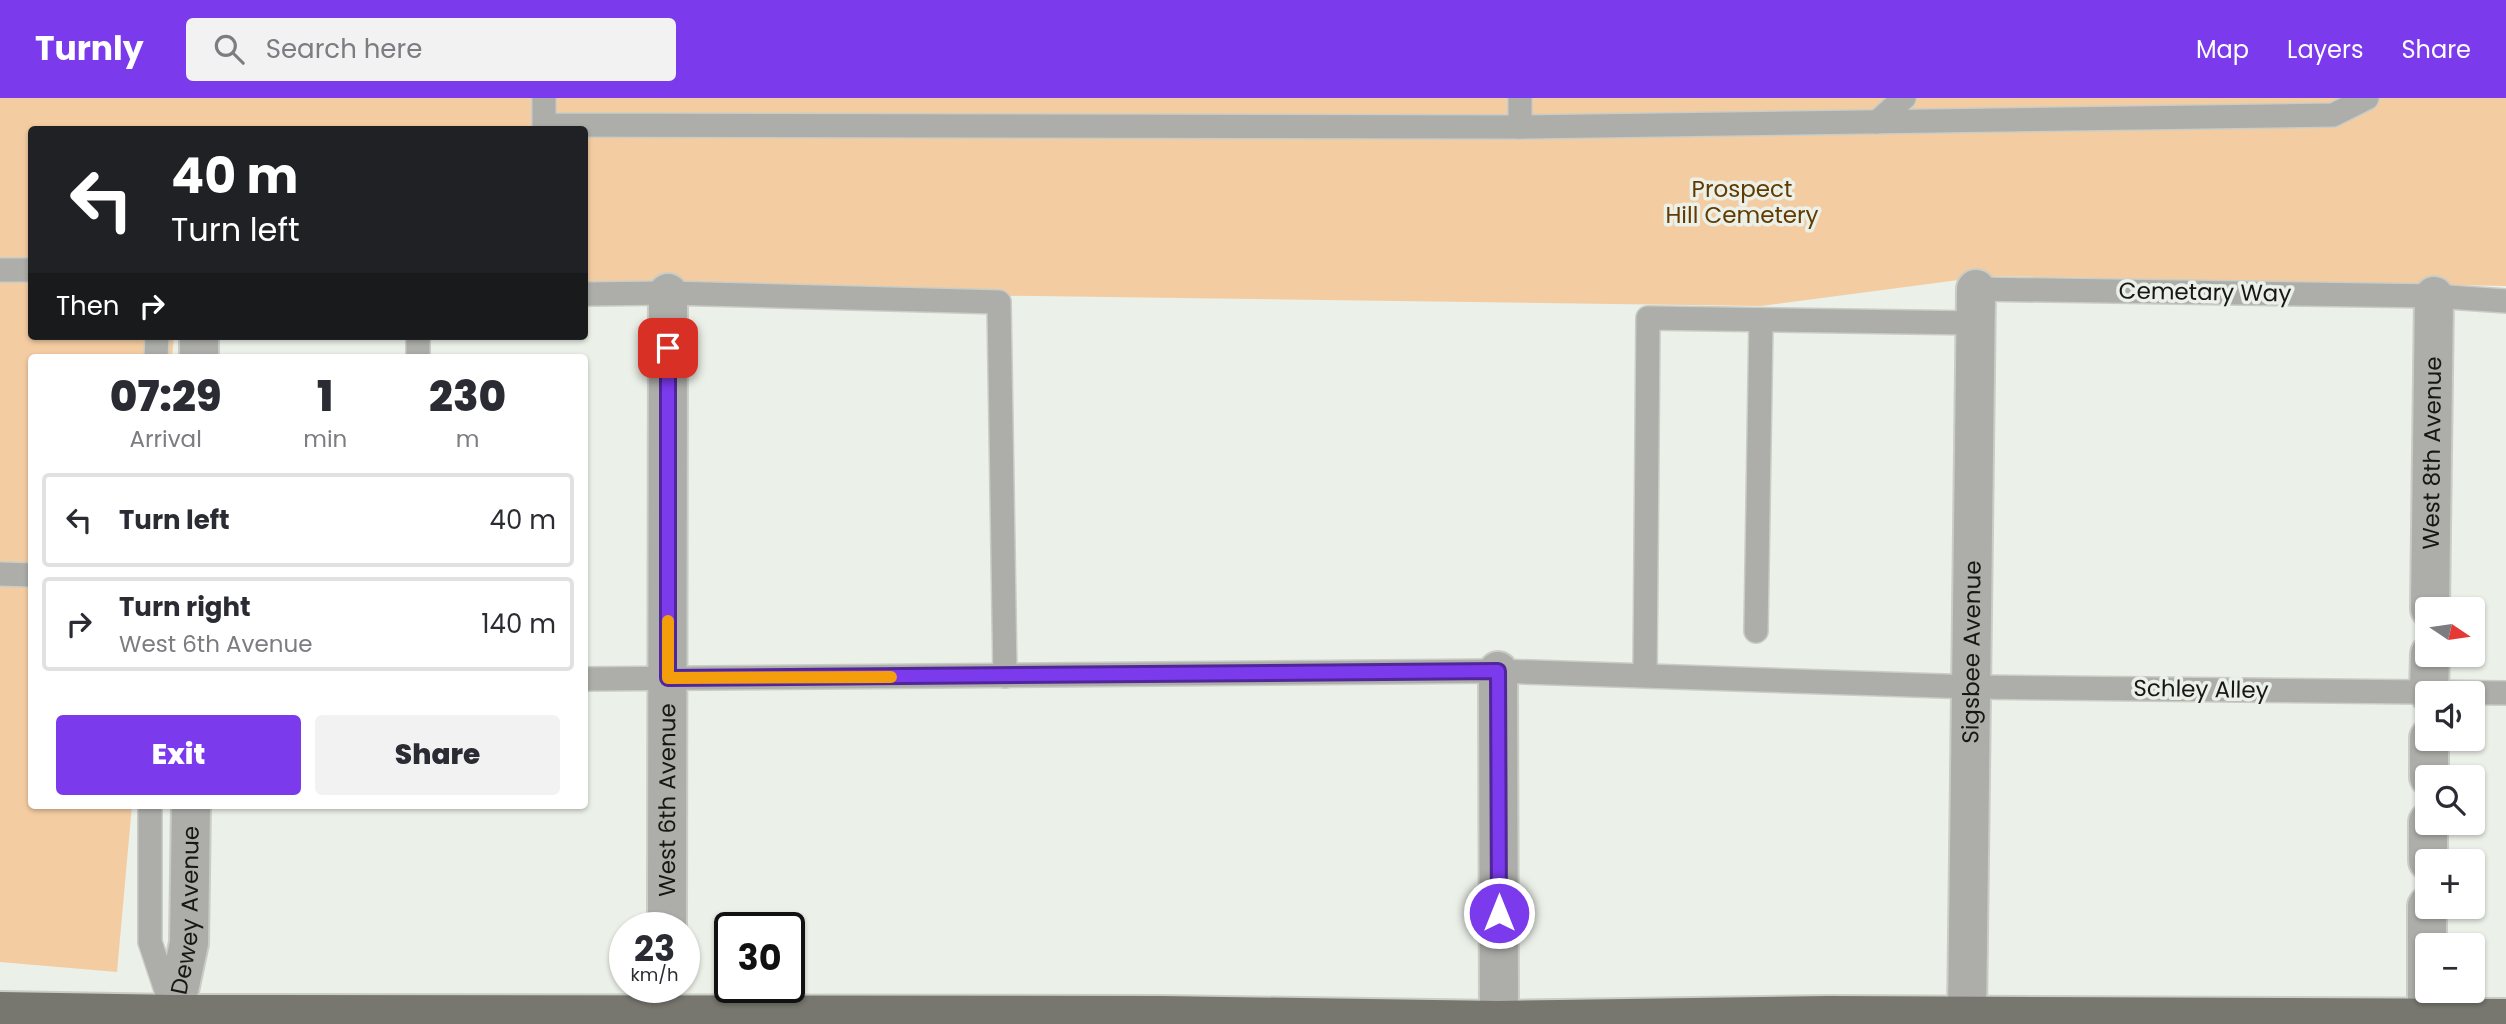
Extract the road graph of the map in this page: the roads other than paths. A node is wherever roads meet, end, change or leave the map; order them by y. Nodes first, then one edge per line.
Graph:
1 (544, 98) edge
2 (1520, 98) edge
3 (1904, 98) edge
4 (2367, 98) edge
5 (1877, 122) junction
6 (544, 126) edge
7 (588, 127) edge
8 (1520, 127) junction
9 (0, 270) edge
10 (28, 270) edge
11 (668, 293) junction
12 (588, 294) edge
13 (2434, 296) junction
14 (2506, 301) edge
15 (1976, 306) junction
16 (1761, 320) junction
17 (0, 573) edge
18 (28, 575) edge
19 (2430, 597) edge
20 (1756, 631) dead end
21 (1498, 671) junction
22 (1646, 675) junction
23 (1005, 676) junction
24 (668, 678) junction
25 (588, 679) edge
26 (2429, 680) edge
27 (1973, 687) junction
28 (2506, 693) edge
29 (150, 809) edge
30 (191, 809) edge
31 (667, 912) edge
32 (2427, 919) edge
33 (655, 1008) edge
34 (0, 1011) edge
35 (174, 1014) junction
36 (1967, 1016) junction
37 (2427, 1017) junction
38 (2506, 1018) edge
39 (1161, 1019) edge
40 (1499, 1020) junction
41 (2053, 1020) edge
42 (1623, 1022) edge

1 - 6 lane
2 - 8 lane
3 - 5 lane
4 - 5 lane
5 - 8 lane
7 - 8 lane
9 - 10 lane
11 - 12 lane
11 - 23 lane
11 - 24 street, West 6th Avenue
13 - 14 lane, Cemetary Way
13 - 15 lane, Cemetary Way
13 - 19 street, West 8th Avenue
15 - 16 lane, Cemetary Way
15 - 27 street, Sigsbee Avenue
16 - 20 lane
16 - 22 lane, Cemetary Way
17 - 18 lane
21 - 22 lane, Schley Alley
21 - 23 lane, Schley Alley
21 - 40 street
22 - 27 lane, Schley Alley
23 - 24 lane, Schley Alley
24 - 25 lane, Schley Alley
24 - 31 street, West 6th Avenue
26 - 27 lane, Schley Alley
26 - 28 lane, Schley Alley
27 - 36 street, Sigsbee Avenue
29 - 35 lane
30 - 35 street, Dewey Avenue
32 - 37 street
33 - 35 main road
33 - 39 main road
34 - 35 main road
36 - 41 main road
36 - 42 main road
37 - 38 main road
37 - 41 main road
39 - 40 main road
40 - 42 main road

